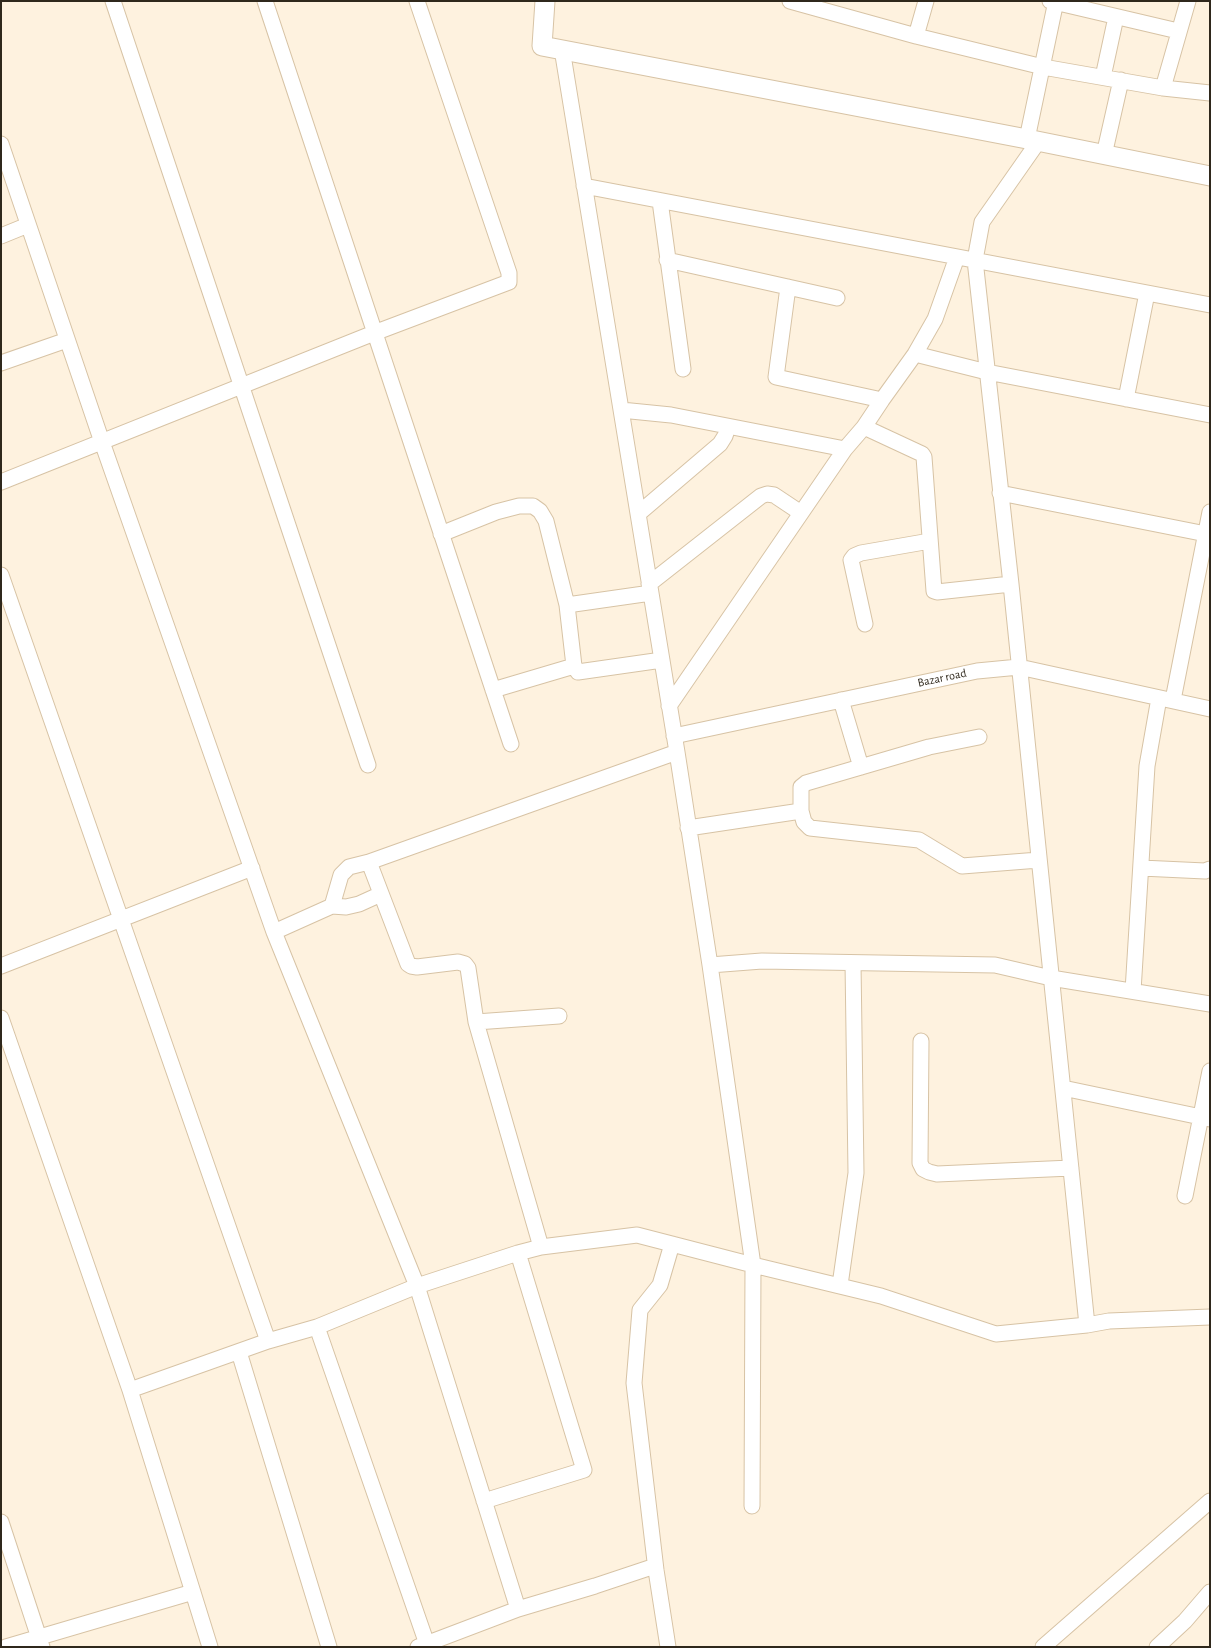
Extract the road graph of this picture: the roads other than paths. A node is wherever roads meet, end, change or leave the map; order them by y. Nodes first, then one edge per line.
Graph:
1 (113, 1) edge
2 (265, 1) edge
3 (417, 1) edge
4 (545, 1) edge
5 (790, 1) edge
6 (926, 1) edge
7 (1054, 1) edge
8 (1188, 1) edge
9 (1116, 17) junction
10 (1178, 31) junction
11 (916, 36) junction
12 (562, 50) junction
13 (1043, 67) junction
14 (1103, 77) junction
15 (1121, 80) junction
16 (1163, 88) junction
17 (1210, 93) edge
18 (1033, 140) junction
19 (1, 144) edge
20 (1104, 155) junction
21 (1210, 176) edge
22 (584, 186) junction
23 (660, 201) junction
24 (28, 225) junction
25 (1, 236) edge
26 (957, 257) junction
27 (667, 260) junction
28 (976, 260) junction
29 (788, 287) junction
30 (1147, 293) junction
31 (837, 298) dead end
32 (1210, 305) edge
33 (374, 333) junction
34 (67, 340) junction
35 (915, 354) junction
36 (1, 363) edge
37 (683, 369) dead end
38 (987, 372) junction
39 (241, 387) junction
40 (1126, 399) junction
41 (882, 400) junction
42 (621, 410) junction
43 (1210, 415) edge
44 (728, 426) junction
45 (864, 427) junction
46 (102, 442) junction
47 (845, 449) junction
48 (1, 482) edge
49 (1000, 494) junction
50 (1210, 512) edge
51 (801, 513) junction
52 (638, 514) junction
53 (441, 534) junction
54 (1206, 534) junction
55 (930, 541) junction
56 (1, 575) edge
57 (1011, 584) junction
58 (650, 589) junction
59 (567, 605) junction
60 (866, 624) dead end
61 (662, 660) junction
62 (574, 666) junction
63 (1019, 667) junction
64 (493, 690) junction
65 (1166, 699) junction
66 (841, 700) junction
67 (669, 706) junction
68 (1210, 709) edge
69 (674, 736) junction
70 (979, 737) dead end
71 (511, 744) dead end
72 (677, 752) junction
73 (368, 765) dead end
74 (861, 767) junction
75 (801, 811) junction
76 (688, 828) junction
77 (1039, 860) junction
78 (369, 862) junction
79 (252, 868) junction
80 (1141, 868) junction
81 (1210, 869) edge
82 (381, 894) junction
83 (332, 906) junction
84 (121, 919) junction
85 (274, 932) junction
86 (853, 963) junction
87 (710, 965) junction
88 (1, 966) edge
89 (1051, 978) junction
90 (1133, 991) junction
91 (1210, 1004) edge
92 (559, 1016) dead end
93 (476, 1022) junction
94 (3, 1027) edge
95 (921, 1041) dead end
96 (1210, 1071) edge
97 (1062, 1088) junction
98 (1205, 1118) edge
99 (1071, 1168) junction
100 (1185, 1196) dead end
101 (672, 1244) junction
102 (541, 1247) junction
103 (518, 1254) junction
104 (753, 1265) junction
105 (840, 1285) junction
106 (417, 1286) junction
107 (1210, 1317) edge
108 (1087, 1325) junction
109 (316, 1327) junction
110 (268, 1341) junction
111 (239, 1352) junction
112 (130, 1390) junction
113 (484, 1501) junction
114 (1210, 1501) edge
115 (752, 1506) dead end
116 (1, 1522) edge
117 (655, 1566) junction
118 (193, 1592) junction
119 (1210, 1592) edge
120 (518, 1609) junction
121 (41, 1642) edge
122 (424, 1646) edge
123 (6, 1647) edge
124 (210, 1647) edge
125 (329, 1647) edge
126 (668, 1647) edge
127 (1043, 1647) edge
128 (1157, 1647) edge

1 - 39 street
2 - 33 street
3 - 33 street
4 - 12 street
5 - 11 street
6 - 11 street
7 - 9 street
7 - 13 street
8 - 10 street
9 - 10 street
9 - 14 street
10 - 16 street
11 - 13 street
12 - 18 street
12 - 22 street
13 - 14 street
13 - 18 street
14 - 15 street
15 - 16 street
15 - 20 street
16 - 17 street
18 - 20 street
18 - 28 street
19 - 24 street
20 - 21 street
22 - 23 street
22 - 42 street
23 - 26 street
23 - 27 street
24 - 25 street
24 - 34 street
26 - 28 street
26 - 35 street
27 - 29 street
27 - 37 street
28 - 30 street
28 - 38 street
29 - 31 street
29 - 41 street
30 - 32 street
30 - 40 street
33 - 39 street
33 - 53 street
34 - 36 street
34 - 46 street
35 - 38 street
35 - 41 street
38 - 40 street
38 - 49 street
39 - 46 street
39 - 73 street
40 - 43 street
41 - 45 street
42 - 44 street
42 - 52 street
44 - 47 street
44 - 52 street
45 - 47 street
45 - 55 street
46 - 48 street
46 - 79 street
47 - 51 street
49 - 54 street
49 - 57 street
50 - 54 street
51 - 58 street
51 - 67 street
52 - 58 street
53 - 59 street
53 - 64 street
54 - 65 street
55 - 57 street
55 - 60 street
56 - 84 street
57 - 63 street
58 - 59 street
58 - 61 street
59 - 62 street
61 - 62 street
61 - 67 street
62 - 64 street
63 - 65 street, Bazar road
63 - 66 street, Bazar road
63 - 77 street
64 - 71 street
65 - 68 street, Bazar road
65 - 80 street
66 - 69 street, Bazar road
66 - 74 street
67 - 69 street
69 - 72 street
70 - 74 street
72 - 76 street
72 - 78 street
74 - 75 street
75 - 76 street
75 - 77 street
76 - 87 street
77 - 89 street
78 - 82 street
78 - 83 street
79 - 84 street
79 - 85 street
80 - 81 street
80 - 90 street
82 - 83 street
82 - 93 street
83 - 85 street
84 - 88 street
84 - 110 street
85 - 106 street
86 - 87 street
86 - 89 street
86 - 105 street
87 - 104 street
89 - 90 street
89 - 97 street
90 - 91 street
92 - 93 street
93 - 102 street
94 - 112 street
95 - 99 street
96 - 98 street
97 - 98 street
97 - 99 street
98 - 100 street
99 - 108 street
101 - 102 street
101 - 104 street
101 - 117 street
102 - 103 street
103 - 106 street
103 - 113 street
104 - 105 street
104 - 115 street
105 - 108 street
106 - 109 street
106 - 113 street
107 - 108 street
109 - 110 street
109 - 122 street
110 - 111 street
111 - 112 street
111 - 125 street
112 - 118 street
113 - 120 street
114 - 127 street
116 - 121 street
117 - 120 street
117 - 126 street
118 - 121 street
118 - 124 street
119 - 128 street
120 - 122 street
121 - 123 street

